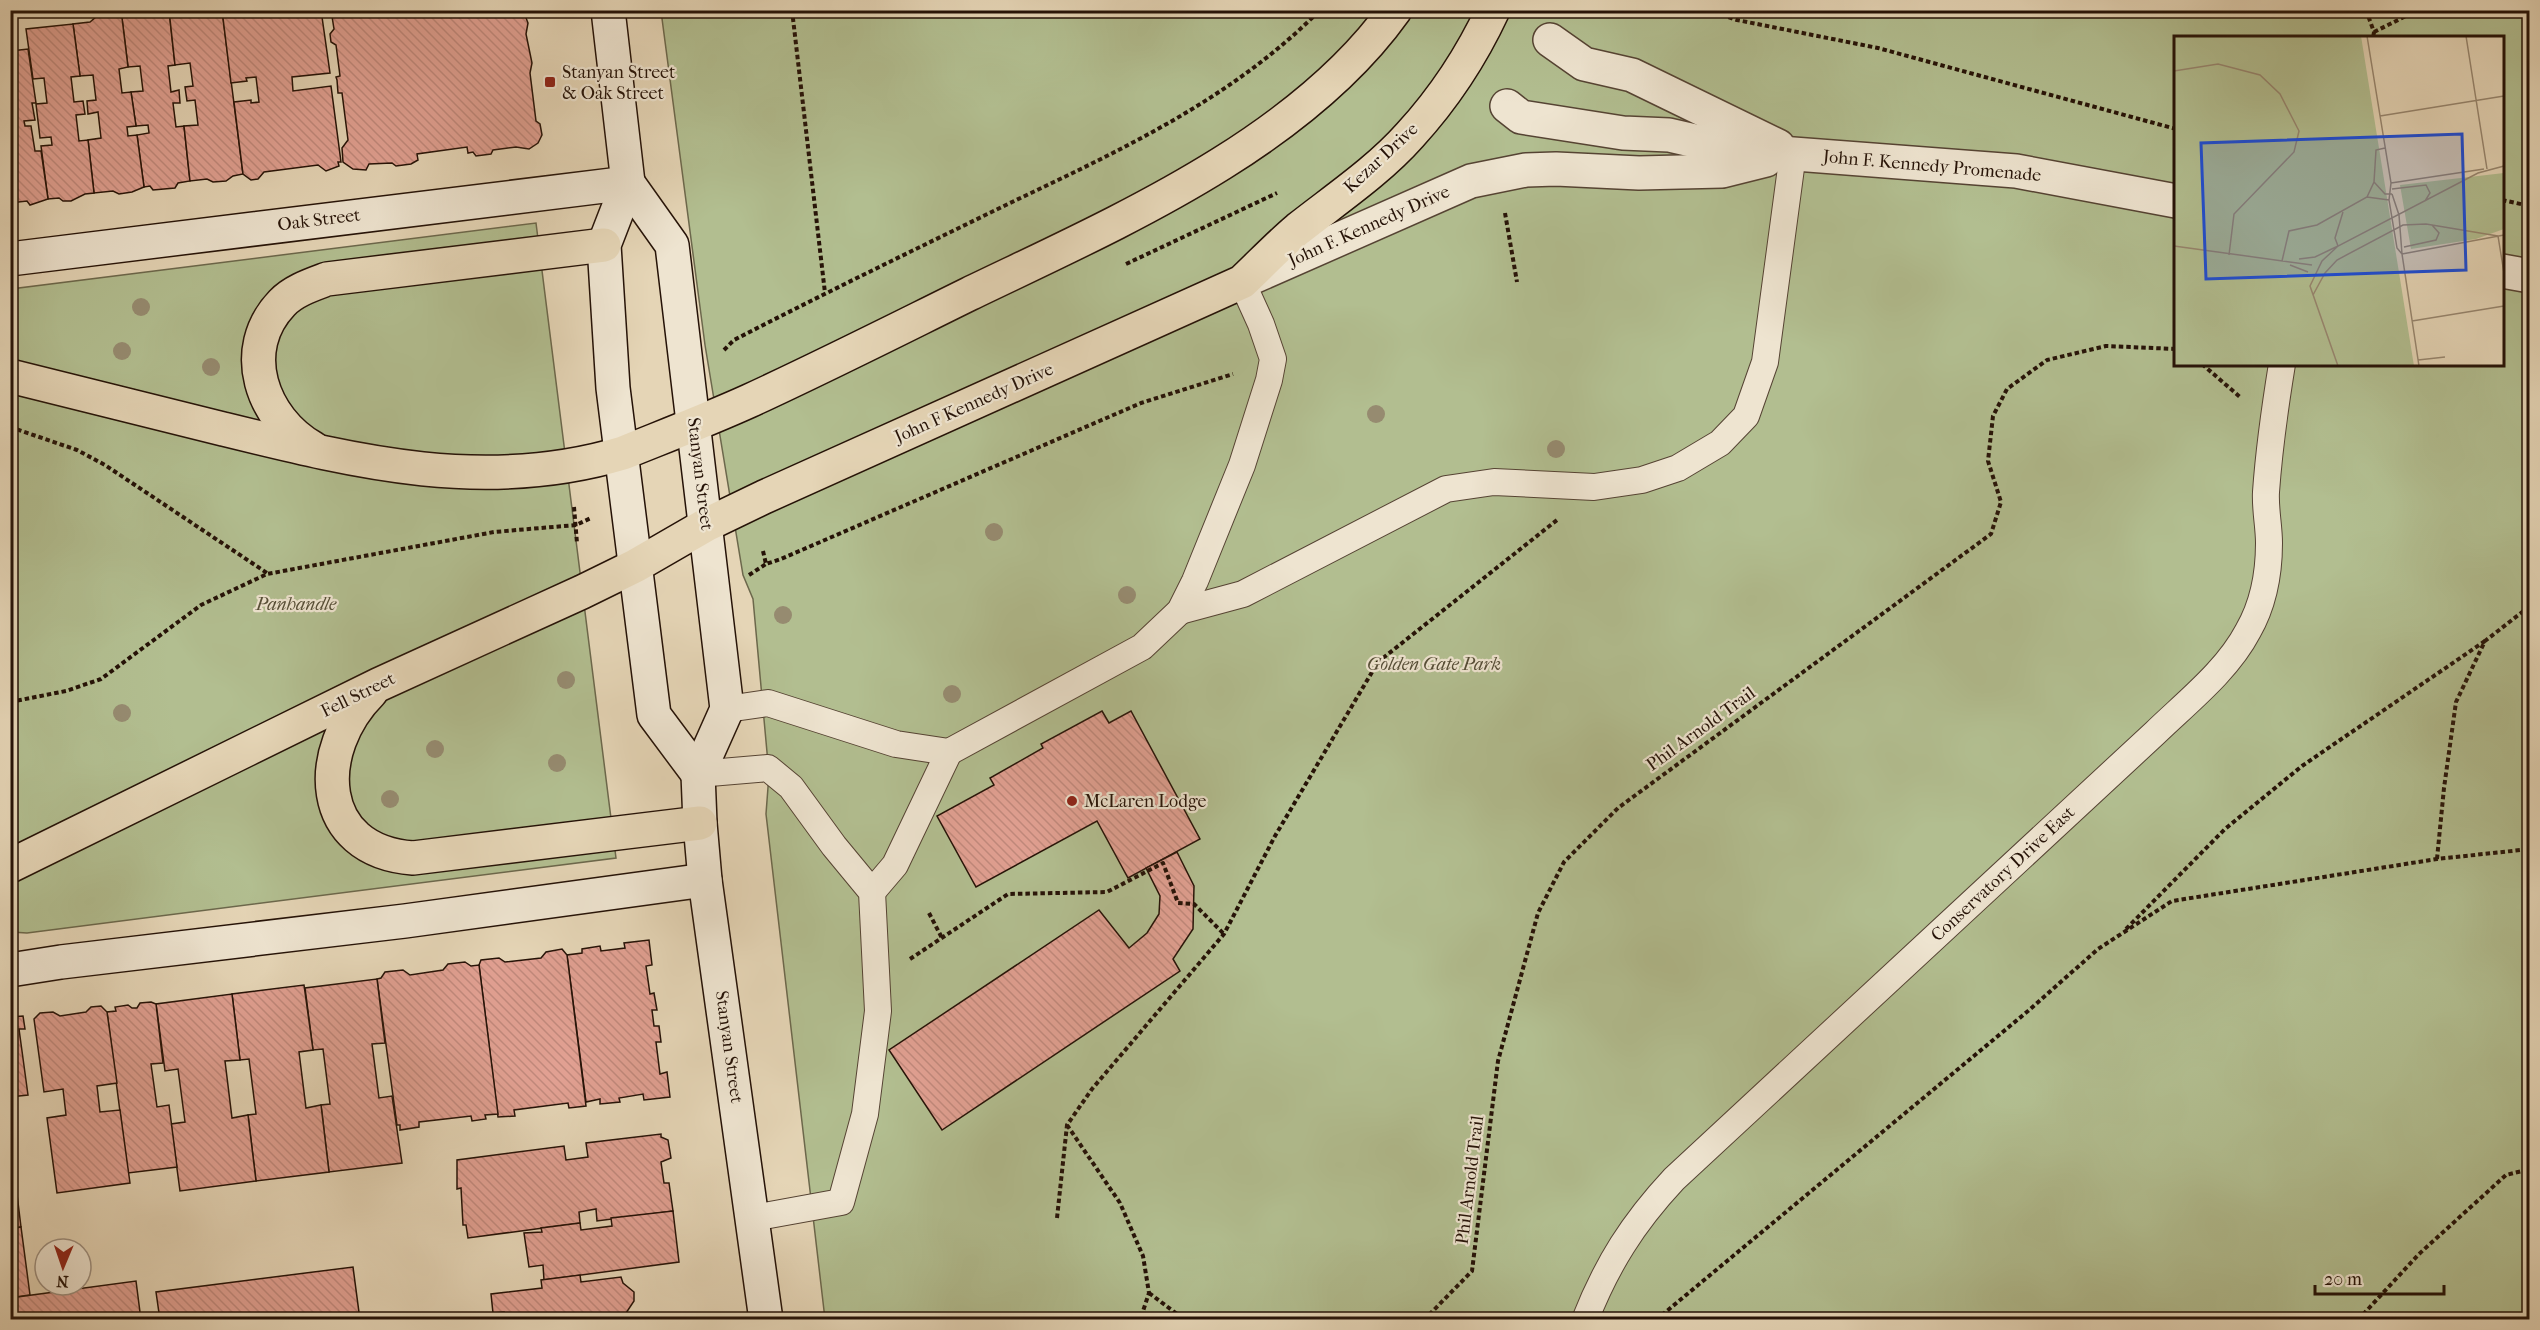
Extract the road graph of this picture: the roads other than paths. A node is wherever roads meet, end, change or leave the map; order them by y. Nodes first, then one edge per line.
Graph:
1 (608, 10) edge
2 (1395, 10) edge
3 (1493, 10) edge
4 (1550, 40) dead end
5 (1508, 106) dead end
6 (1793, 153) junction
7 (627, 183) junction
8 (1501, 191) joint
9 (1678, 194) dead end
10 (2174, 201) edge
11 (604, 245) junction
12 (10, 259) edge
13 (2504, 271) edge
14 (2529, 276) edge
15 (1242, 282) junction
16 (2282, 366) edge
17 (10, 376) edge
18 (693, 424) junction
19 (623, 453) junction
20 (322, 454) junction
21 (706, 525) junction
22 (635, 566) junction
23 (1180, 611) junction
24 (378, 685) junction
25 (727, 709) junction
26 (949, 752) junction
27 (698, 774) junction
28 (700, 823) junction
29 (10, 867) edge
30 (705, 880) junction
31 (872, 892) junction
32 (10, 970) edge
33 (753, 1218) junction
34 (766, 1320) edge
35 (1585, 1320) edge

1 - 7 main road, Stanyan Street
2 - 18 main road
3 - 15 main road, Kezar Drive
4 - 6 main road, John F. Kennedy Promenade
5 - 6 main road, John F. Kennedy Promenade
6 - 8 main road, John F. Kennedy Promenade
6 - 9 main road
6 - 10 main road, John F. Kennedy Promenade
6 - 23 lane
7 - 11 main road, Stanyan Street
7 - 12 main road, Oak Street
7 - 18 main road, Stanyan Street
8 - 15 main road, John F. Kennedy Drive
11 - 19 main road, Stanyan Street
11 - 20 main road
13 - 14 main road
15 - 21 main road, John F Kennedy Drive
15 - 23 lane
16 - 35 lane, Conservatory Drive East
17 - 20 main road
18 - 19 main road
18 - 21 main road, Stanyan Street
19 - 20 main road
19 - 22 main road, Stanyan Street
21 - 22 main road, Fell Street
21 - 25 main road, Stanyan Street
22 - 24 main road, Fell Street
22 - 27 main road, Stanyan Street
23 - 26 lane
24 - 28 main road
24 - 29 main road, Fell Street
25 - 26 lane
25 - 27 main road, Stanyan Street
26 - 31 lane
27 - 28 main road, Stanyan Street
27 - 31 lane
28 - 30 main road, Stanyan Street
30 - 32 main road
30 - 33 main road, Stanyan Street
31 - 33 lane
33 - 34 main road, Stanyan Street

